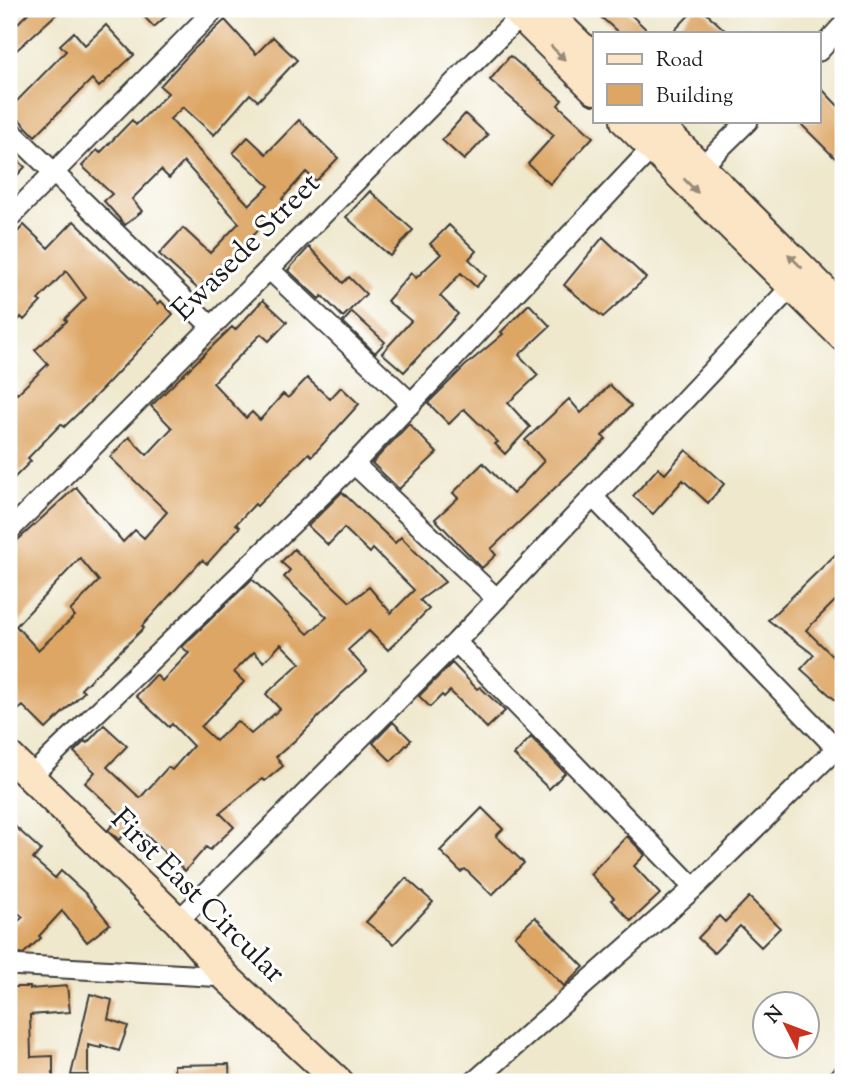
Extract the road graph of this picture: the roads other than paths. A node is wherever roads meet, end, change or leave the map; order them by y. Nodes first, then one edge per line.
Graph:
1 (215, 9) edge
2 (526, 10) edge
3 (841, 33) edge
4 (820, 50) edge
5 (593, 59) edge
6 (593, 88) edge
7 (627, 122) edge
8 (747, 122) edge
9 (9, 128) edge
10 (654, 134) edge
11 (701, 167) junction
12 (53, 174) junction
13 (9, 218) edge
14 (269, 268) junction
15 (791, 287) junction
16 (843, 309) edge
17 (211, 326) junction
18 (843, 337) edge
19 (412, 404) junction
20 (354, 464) junction
21 (594, 498) junction
22 (9, 531) edge
23 (497, 599) junction
24 (456, 642) junction
25 (840, 746) edge
26 (9, 756) edge
27 (30, 777) junction
28 (694, 888) junction
29 (178, 921) junction
30 (9, 965) edge
31 (226, 976) junction
32 (843, 1075) edge
33 (339, 1082) edge
34 (474, 1082) edge
35 (835, 1082) edge

1 - 12 street
2 - 5 main road
2 -> 6 main road
2 - 14 street, Ewasede Street
3 - 4 street
7 - 10 main road
8 - 11 street
9 - 12 street
10 - 11 main road
10 -> 15 main road
10 - 19 street
16 -> 11 main road
12 - 13 street
12 - 17 street
14 - 17 street, Ewasede Street
14 - 19 street
15 - 18 main road
15 - 21 street
17 - 22 street, Ewasede Street
19 - 20 street
20 - 23 street
20 - 27 street
21 - 23 street
21 - 25 street
23 - 24 street
24 - 28 street
24 - 29 street
25 - 28 street
26 - 27 main road, First East Circular
27 - 29 main road, First East Circular
28 - 34 street
29 - 31 main road, First East Circular
30 - 31 street
31 - 33 main road, First East Circular
32 - 35 street

